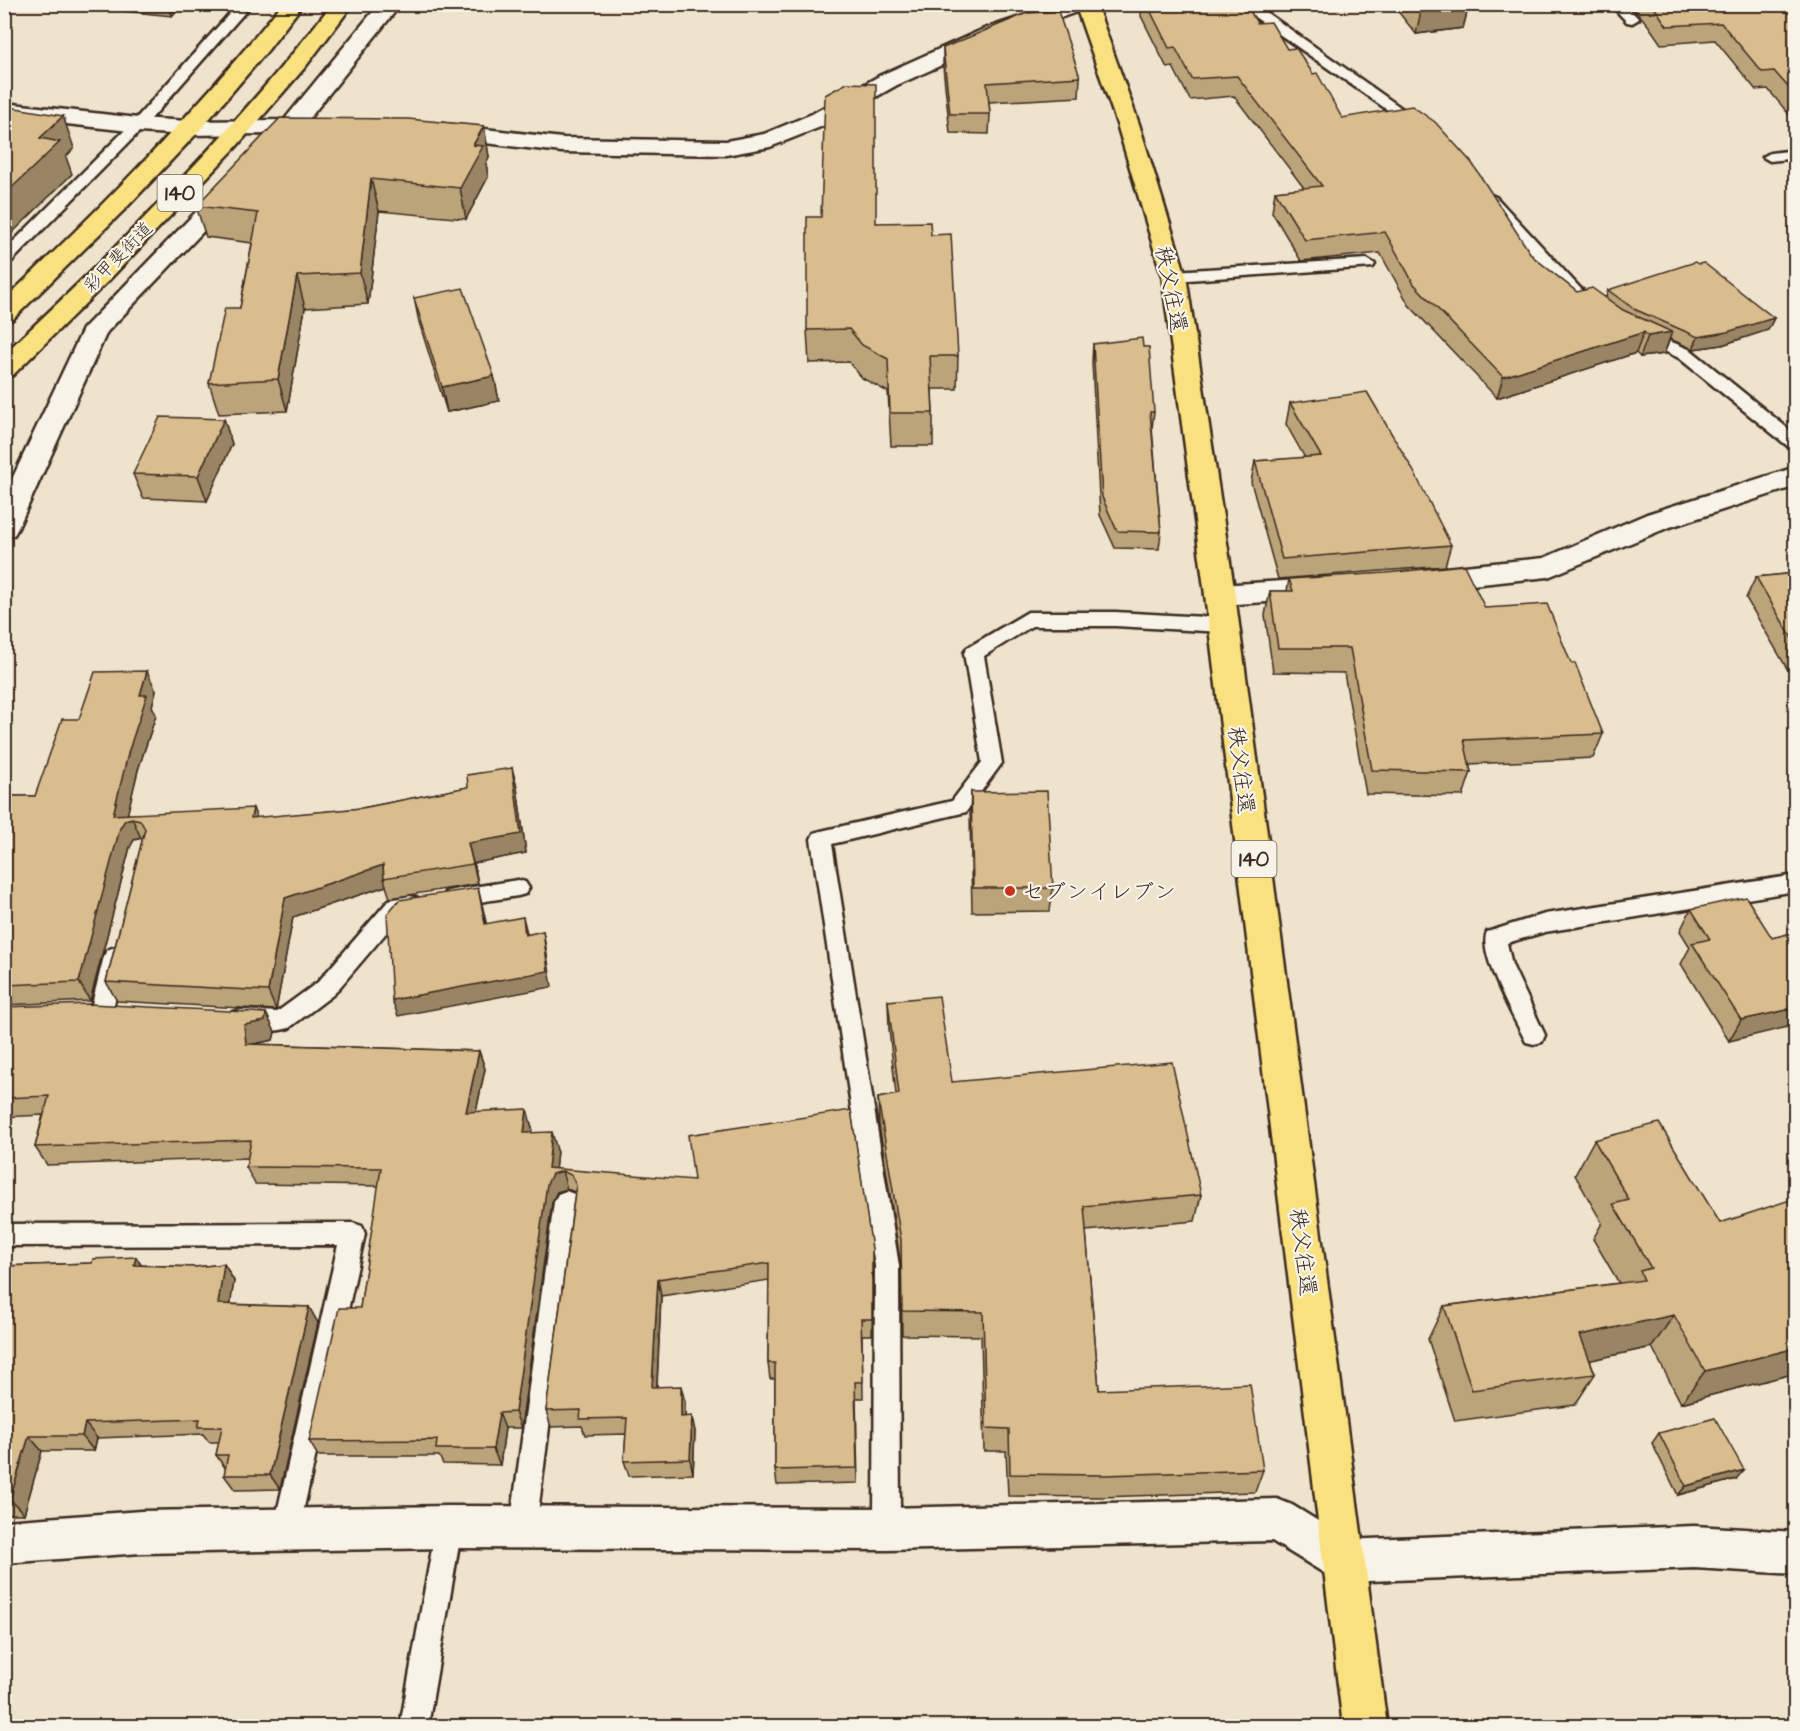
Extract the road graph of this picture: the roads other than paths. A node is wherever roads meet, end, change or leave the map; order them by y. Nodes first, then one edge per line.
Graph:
1 (246, 4) edge
2 (293, 4) edge
3 (343, 4) edge
4 (391, 4) edge
5 (1083, 4) edge
6 (1242, 4) edge
7 (1616, 4) edge
8 (1632, 19) dead end
9 (4, 110) edge
10 (138, 125) junction
11 (244, 127) junction
12 (293, 127) junction
13 (188, 128) junction
14 (339, 128) edge
15 (420, 130) edge
16 (1427, 132) edge
17 (1796, 154) edge
18 (1770, 157) dead end
19 (1482, 190) edge
20 (4, 260) edge
21 (1366, 264) dead end
22 (1174, 276) junction
23 (1598, 309) edge
24 (4, 314) edge
25 (1623, 326) edge
26 (4, 369) edge
27 (1796, 444) edge
28 (1796, 476) edge
29 (4, 528) edge
30 (1401, 583) edge
31 (1356, 586) edge
32 (1222, 610) junction
33 (1796, 883) edge
34 (518, 888) dead end
35 (120, 936) edge
36 (123, 1014) edge
37 (225, 1018) edge
38 (1534, 1035) dead end
39 (566, 1202) dead end
40 (4, 1235) edge
41 (449, 1527) junction
42 (522, 1528) junction
43 (887, 1529) junction
44 (286, 1530) junction
45 (4, 1542) edge
46 (1796, 1552) edge
47 (1344, 1561) junction
48 (414, 1726) edge
49 (1365, 1726) edge

1 - 10 lane
2 - 13 highway, 彩甲斐街道 / 140
3 - 11 highway, 彩甲斐街道 / 140
4 - 12 street
5 - 15 street
5 - 22 highway, 秩父往還 / 140
6 - 16 lane
7 - 8 lane
9 - 10 street
10 - 13 street
10 - 20 lane
11 - 12 street
11 - 13 street
11 - 26 highway, 彩甲斐街道 / 140
12 - 14 street
12 - 29 street
13 - 24 highway, 彩甲斐街道 / 140
17 - 18 lane
19 - 23 lane
21 - 22 lane
22 - 32 highway, 秩父往還 / 140
25 - 27 lane
28 - 30 street
31 - 32 street
32 - 43 lane
32 - 47 highway, 秩父往還 / 140
33 - 38 lane
34 - 37 lane
35 - 36 lane
39 - 42 lane
40 - 44 lane
41 - 42 street
41 - 44 street
41 - 48 lane
42 - 43 street
43 - 47 street
44 - 45 street
46 - 47 street
47 - 49 highway, 秩父往還 / 140

